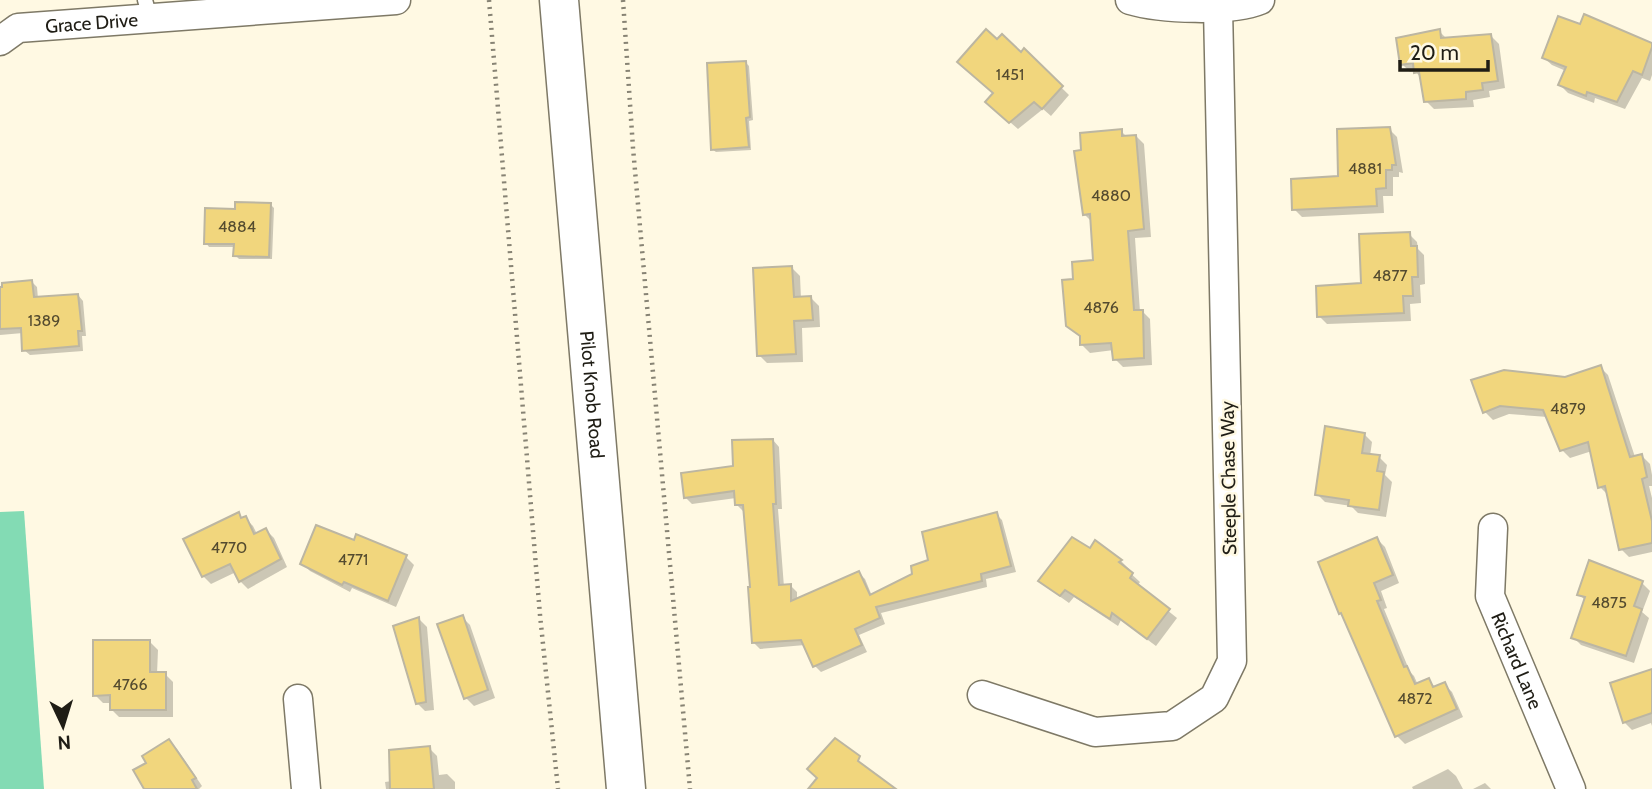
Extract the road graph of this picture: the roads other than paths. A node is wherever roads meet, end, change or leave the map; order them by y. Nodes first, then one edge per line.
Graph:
1 (396, 0) edge
2 (559, 0) edge
3 (1130, 0) edge
4 (1260, 0) edge
5 (1218, 8) junction
6 (147, 9) edge
7 (0, 41) edge
8 (1493, 528) dead end
9 (982, 695) dead end
10 (298, 699) dead end
11 (306, 789) edge
12 (626, 789) edge
13 (1571, 789) edge

1 - 6 street, Grace Drive
2 - 12 main road, Pilot Knob Road
3 - 5 street
4 - 5 street
5 - 9 street, Steeple Chase Way
6 - 7 street, Grace Drive
8 - 13 street, Richard Lane
10 - 11 street

